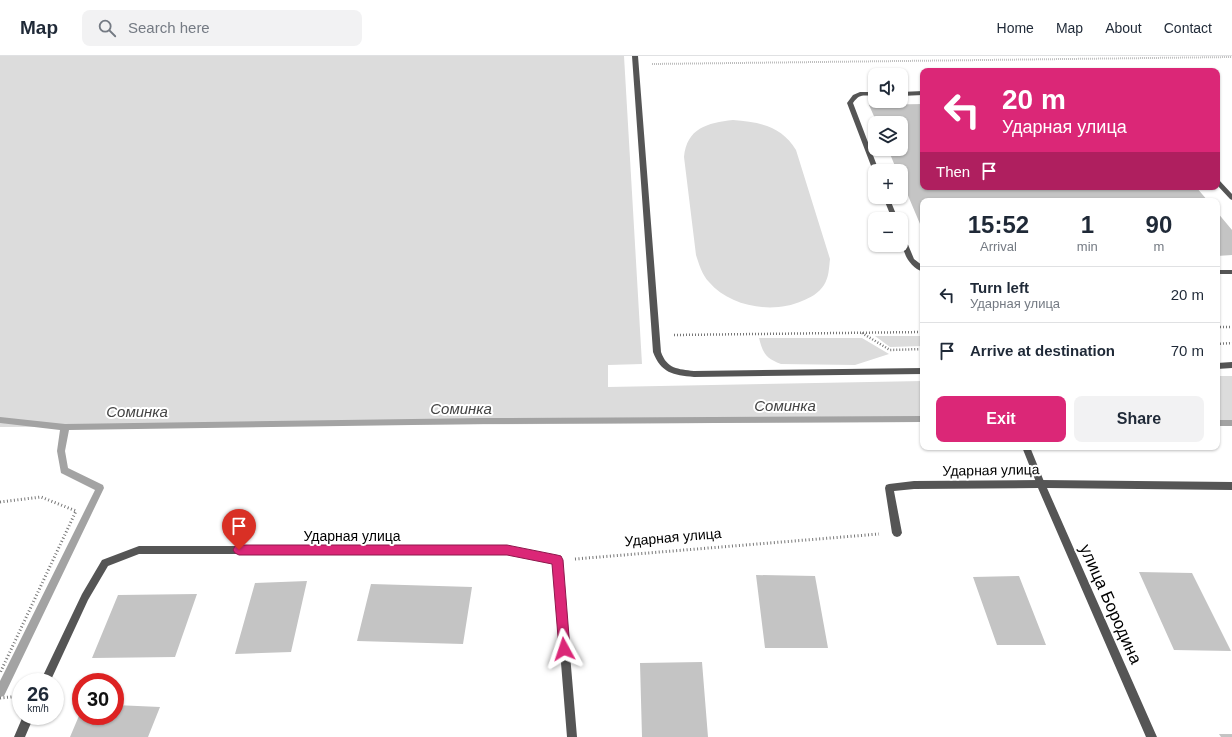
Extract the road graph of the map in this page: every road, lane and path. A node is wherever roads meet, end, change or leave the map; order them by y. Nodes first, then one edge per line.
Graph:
1 (635, 56) edge
2 (1232, 57) edge
3 (650, 68) dead end
4 (920, 93) edge
5 (868, 94) edge
6 (908, 94) edge
7 (873, 164) edge
8 (1220, 184) edge
9 (1232, 198) edge
10 (908, 252) edge
11 (920, 268) edge
12 (1220, 272) edge
13 (1232, 272) edge
14 (1232, 327) edge
15 (673, 328) dead end
16 (1220, 328) edge
17 (920, 332) edge
18 (862, 333) junction
19 (1220, 344) edge
20 (1232, 344) edge
21 (920, 349) edge
22 (1232, 365) edge
23 (1220, 366) edge
24 (920, 371) edge
25 (1027, 450) edge
26 (1041, 484) junction
27 (1232, 486) edge
28 (0, 502) edge
29 (897, 533) joint
30 (557, 560) junction
31 (0, 673) edge
32 (49, 673) edge
33 (12, 697) edge
34 (0, 698) edge
35 (25, 725) edge
36 (19, 737) edge
37 (572, 737) edge
38 (1152, 737) edge

1 - 24 street
2 - 3 path
4 - 6 street
5 - 7 street
8 - 9 street
10 - 11 street
12 - 13 street
14 - 16 path
15 - 18 path
17 - 18 path
18 - 21 path
19 - 20 path
22 - 23 street
25 - 26 street, улица Бородина
26 - 27 street, Ударная улица
26 - 29 street, Ударная улица
26 - 38 street, улица Бородина
28 - 31 path
29 - 30 path, Ударная улица
30 - 32 street, Ударная улица
30 - 37 street
33 - 34 path
35 - 36 street

